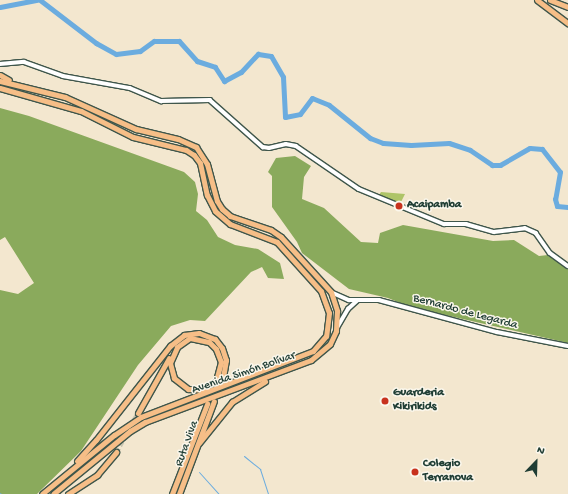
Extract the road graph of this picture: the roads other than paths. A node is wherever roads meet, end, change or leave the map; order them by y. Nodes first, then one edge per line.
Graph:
1 (537, 0) edge
2 (550, 0) edge
3 (568, 7) edge
4 (568, 23) edge
5 (0, 64) edge
6 (0, 76) edge
7 (0, 81) edge
8 (24, 87) junction
9 (0, 88) edge
10 (568, 266) edge
11 (331, 292) junction
12 (357, 301) junction
13 (336, 331) junction
14 (568, 346) edge
15 (172, 353) junction
16 (274, 376) junction
17 (223, 377) tunnel mouth
18 (216, 381) tunnel mouth
19 (211, 390) junction
20 (214, 401) tunnel mouth
21 (207, 404) tunnel mouth
22 (138, 413) tunnel mouth
23 (198, 443) junction
24 (116, 452) tunnel mouth
25 (64, 474) junction
26 (42, 494) edge
27 (53, 494) edge
28 (68, 494) edge
29 (172, 494) edge
30 (179, 494) edge

1 - 4 highway
2 - 3 highway
5 - 10 street
6 - 8 highway
7 - 8 highway, Avenida Simón Bolívar
8 - 11 highway, Avenida Simón Bolívar
9 - 19 highway, Avenida Simón Bolívar
11 - 12 street, Bernardo de Legarda
11 - 13 highway, Avenida Simón Bolívar
12 - 13 street
12 - 14 street, Bernardo de Legarda
13 - 16 highway, Avenida Simón Bolívar
15 - 18 highway
15 - 19 highway
15 - 22 highway
16 - 23 highway
16 - 27 highway, Avenida Simón Bolívar
17 - 25 highway
19 - 25 highway, Avenida Simón Bolívar
20 - 23 highway, Ruta Viva
21 - 29 highway, Ruta Viva
23 - 30 highway, Ruta Viva
24 - 28 highway
25 - 26 highway, Avenida Simón Bolívar

